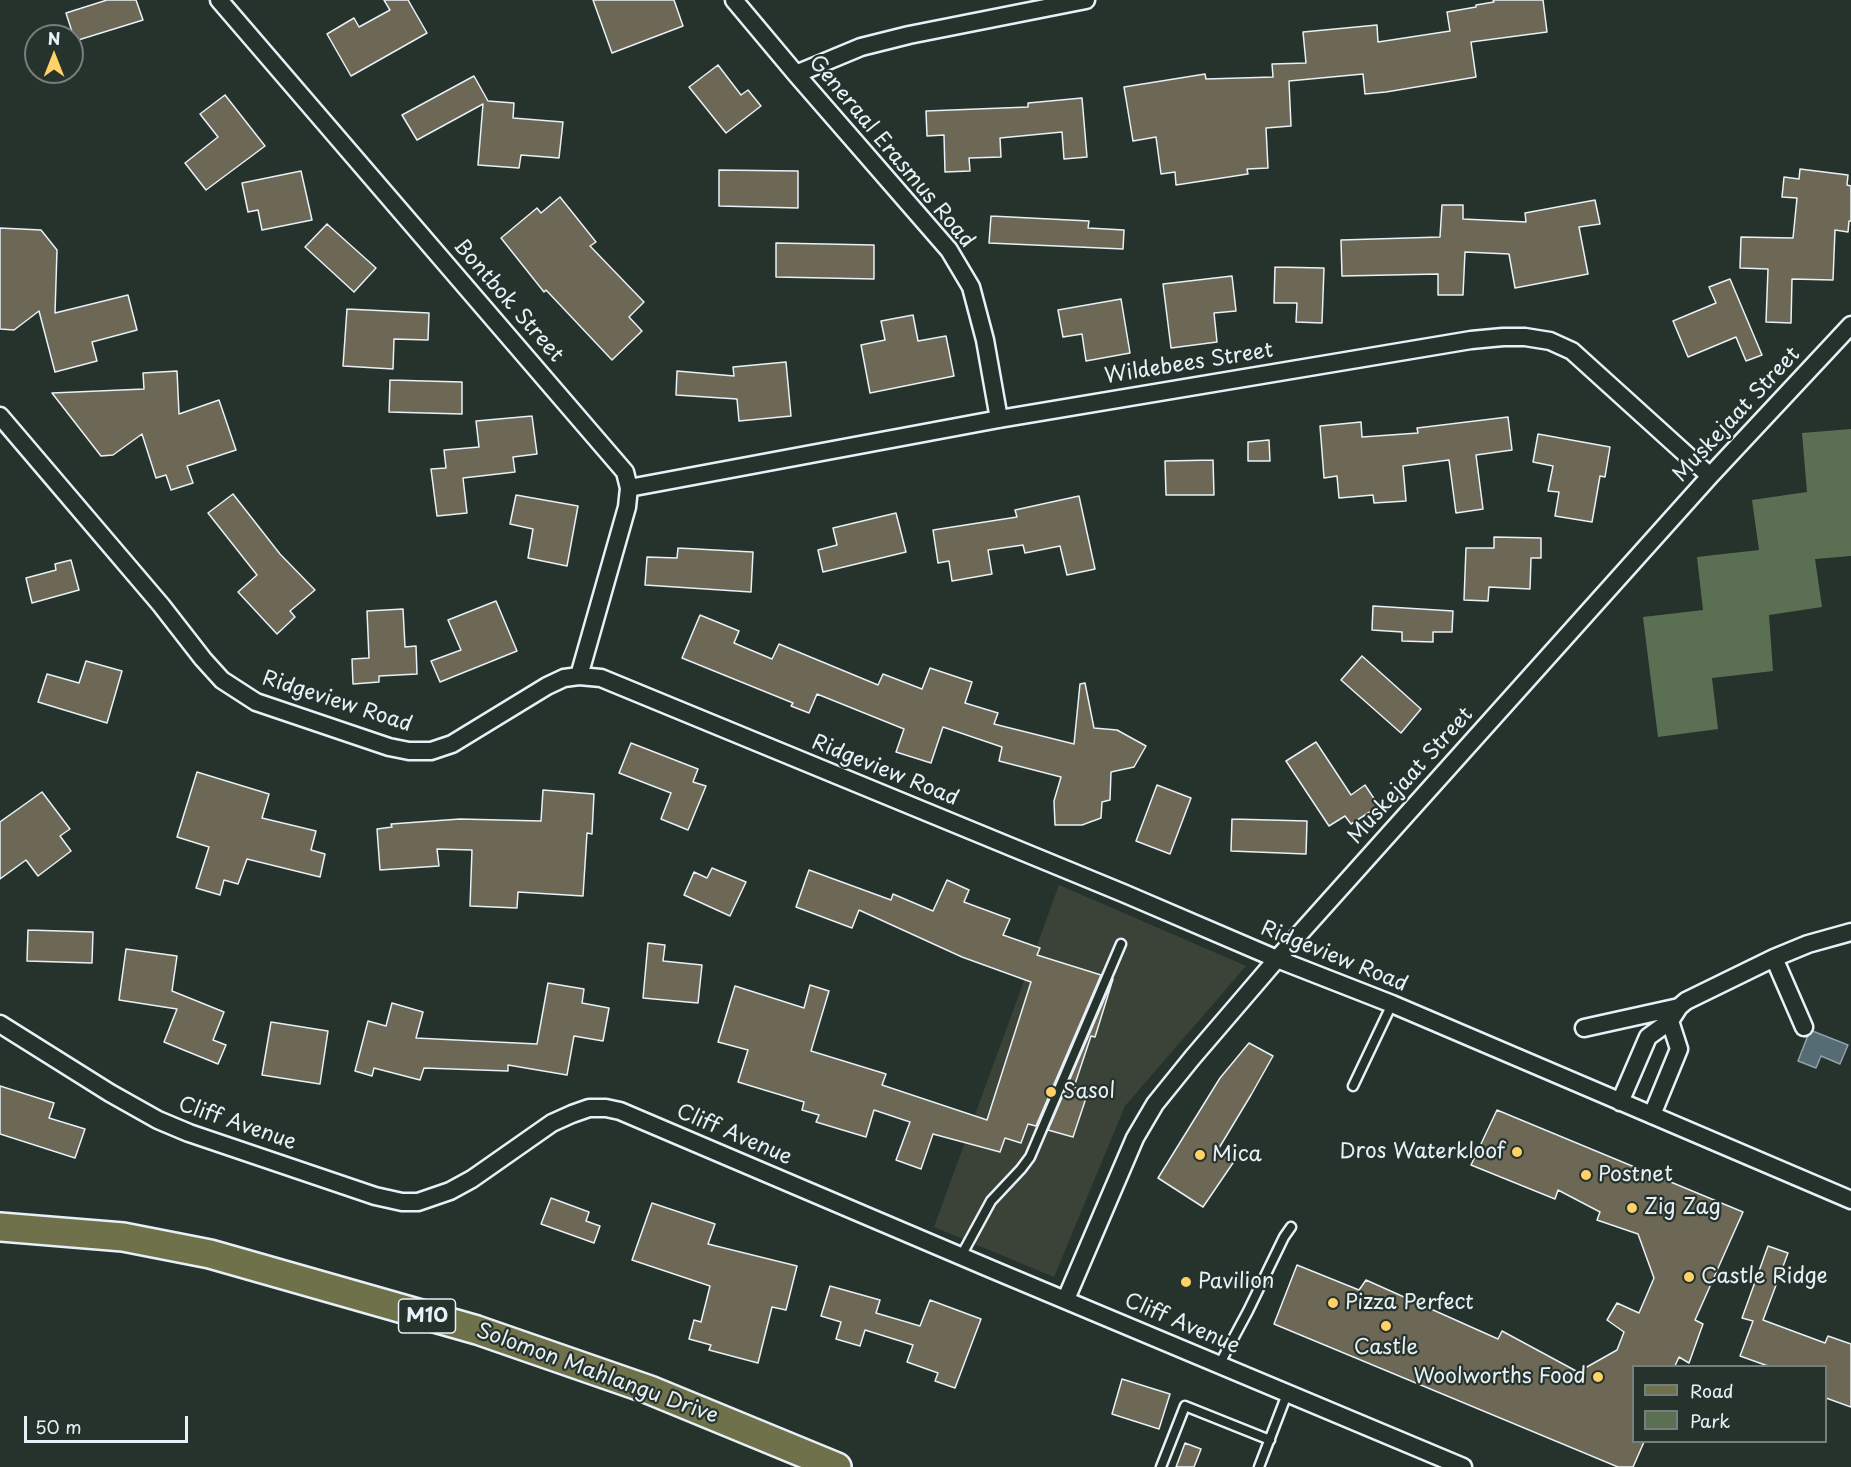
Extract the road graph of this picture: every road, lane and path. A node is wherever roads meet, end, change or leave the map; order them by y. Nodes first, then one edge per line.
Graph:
1 (219, 0) edge
2 (734, 0) edge
3 (1086, 0) edge
4 (796, 74) junction
5 (1851, 325) edge
6 (0, 416) edge
7 (999, 418) junction
8 (1710, 477) junction
9 (629, 488) junction
10 (579, 676) junction
11 (1851, 932) edge
12 (1121, 944) dead end
13 (1774, 958) junction
14 (1277, 959) junction
15 (1392, 1004) junction
16 (1675, 1014) junction
17 (0, 1024) edge
18 (1804, 1027) dead end
19 (1584, 1028) dead end
20 (1353, 1086) dead end
21 (1620, 1102) junction
22 (1652, 1115) junction
23 (1851, 1200) edge
24 (0, 1227) edge
25 (1291, 1227) dead end
26 (961, 1256) junction
27 (1066, 1299) junction
28 (1219, 1365) junction
29 (1287, 1394) junction
30 (1270, 1440) junction
31 (837, 1467) edge
32 (1161, 1467) edge
33 (1259, 1467) edge
34 (1463, 1467) edge

1 - 9 street, Bontbok Street
2 - 4 street, Generaal Erasmus Road
3 - 4 street
4 - 7 street, Generaal Erasmus Road
5 - 8 street, Muskejaat Street
6 - 10 street, Ridgeview Road
7 - 8 street, Wildebees Street
7 - 9 street, Wildebees Street
8 - 14 street, Muskejaat Street
9 - 10 street
10 - 14 street, Ridgeview Road
11 - 13 street
12 - 26 lane
13 - 16 street
13 - 18 street
14 - 15 street, Ridgeview Road
14 - 27 street, Muskejaat Street
15 - 20 lane
15 - 21 street, Ridgeview Road
16 - 19 street
16 - 21 street
16 - 22 street
17 - 26 street, Cliff Avenue
21 - 22 street, Ridgeview Road
22 - 23 street, Ridgeview Road
24 - 31 main road, Solomon Mahlangu Drive / M10
25 - 28 lane
26 - 27 street, Cliff Avenue
27 - 28 street, Cliff Avenue
28 - 29 street, Cliff Avenue
29 - 30 lane
29 - 34 street, Cliff Avenue
30 - 32 lane
30 - 33 lane

